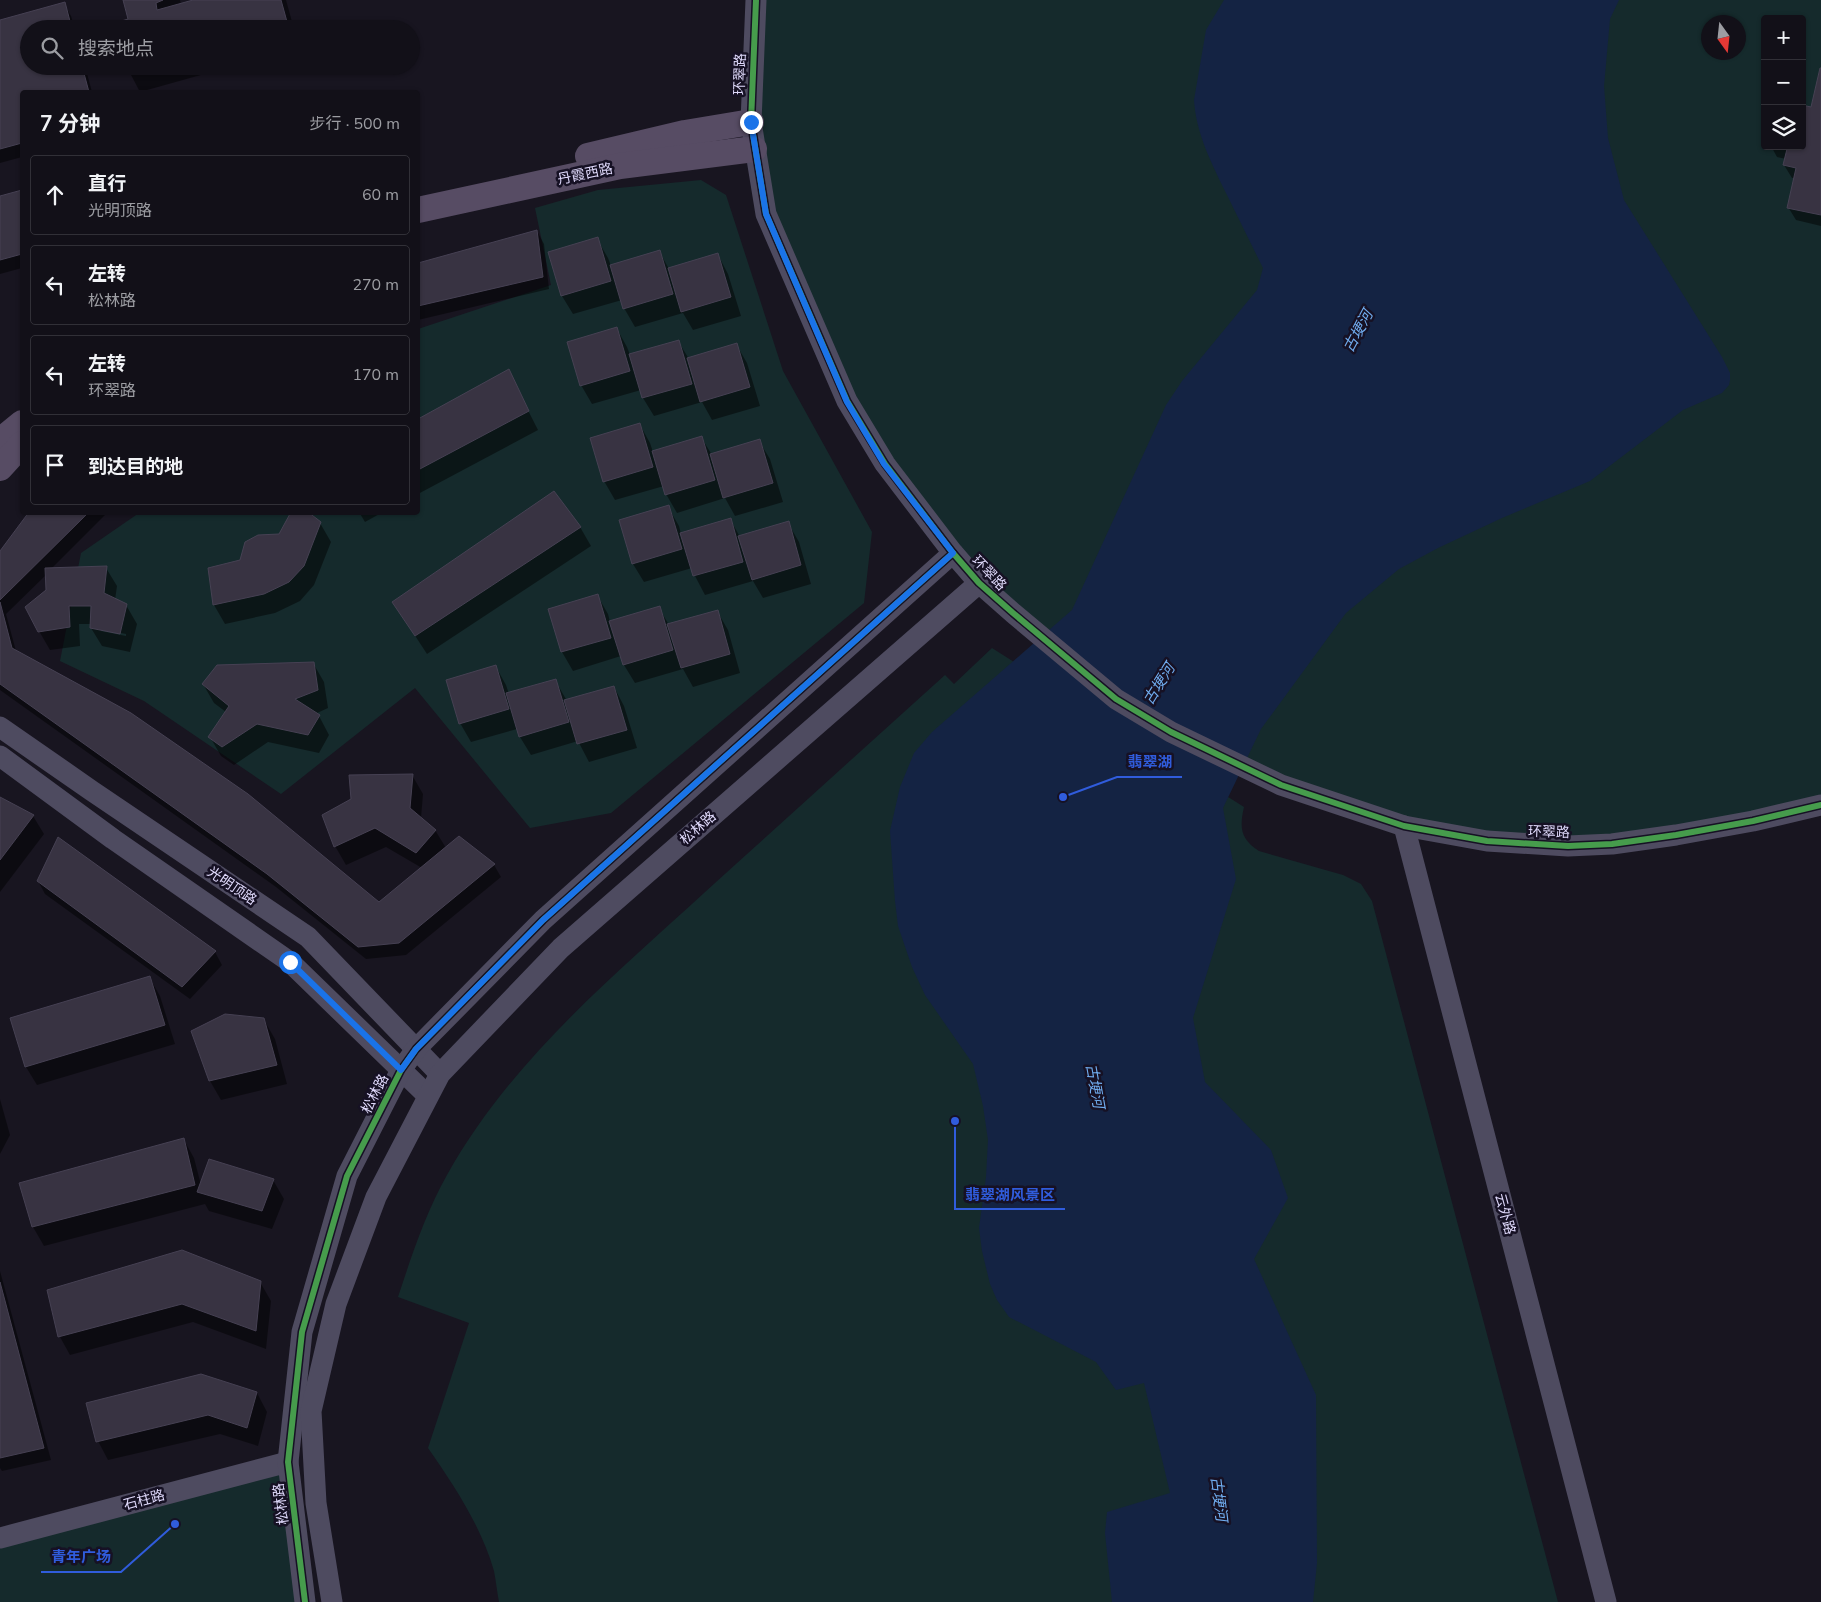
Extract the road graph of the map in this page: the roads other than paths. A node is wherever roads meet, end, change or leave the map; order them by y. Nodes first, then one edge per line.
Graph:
1 (756, 0) edge
2 (751, 122) junction
3 (754, 149) junction
4 (420, 196) edge
5 (420, 210) edge
6 (20, 425) edge
7 (0, 441) edge
8 (20, 446) edge
9 (0, 468) edge
10 (953, 553) junction
11 (980, 583) junction
12 (0, 727) edge
13 (0, 756) edge
14 (1821, 805) edge
15 (1404, 826) junction
16 (416, 1049) junction
17 (401, 1070) junction
18 (440, 1074) junction
19 (428, 1096) junction
20 (288, 1462) junction
21 (0, 1538) edge
22 (305, 1602) edge
23 (332, 1602) edge
24 (1606, 1602) edge

1 - 2 street, 环翠路
2 - 3 street, 环翠路
2 - 4 main road, 丹霞西路
3 - 5 main road, 丹霞西路
3 - 10 street, 环翠路
6 - 7 main road
8 - 9 main road
10 - 11 street, 环翠路
10 - 16 street, 松林路
11 - 15 street, 环翠路
11 - 18 street, 松林路
12 - 16 street, 光明顶路
13 - 17 street, 光明顶路
14 - 15 street, 环翠路
15 - 24 street, 云外路
16 - 17 street, 松林路
16 - 18 street, 光明顶路
17 - 19 street, 光明顶路
17 - 20 street, 松林路
18 - 19 street, 松林路
19 - 23 street, 松林路
20 - 21 street, 石柱路
20 - 22 street, 松林路

